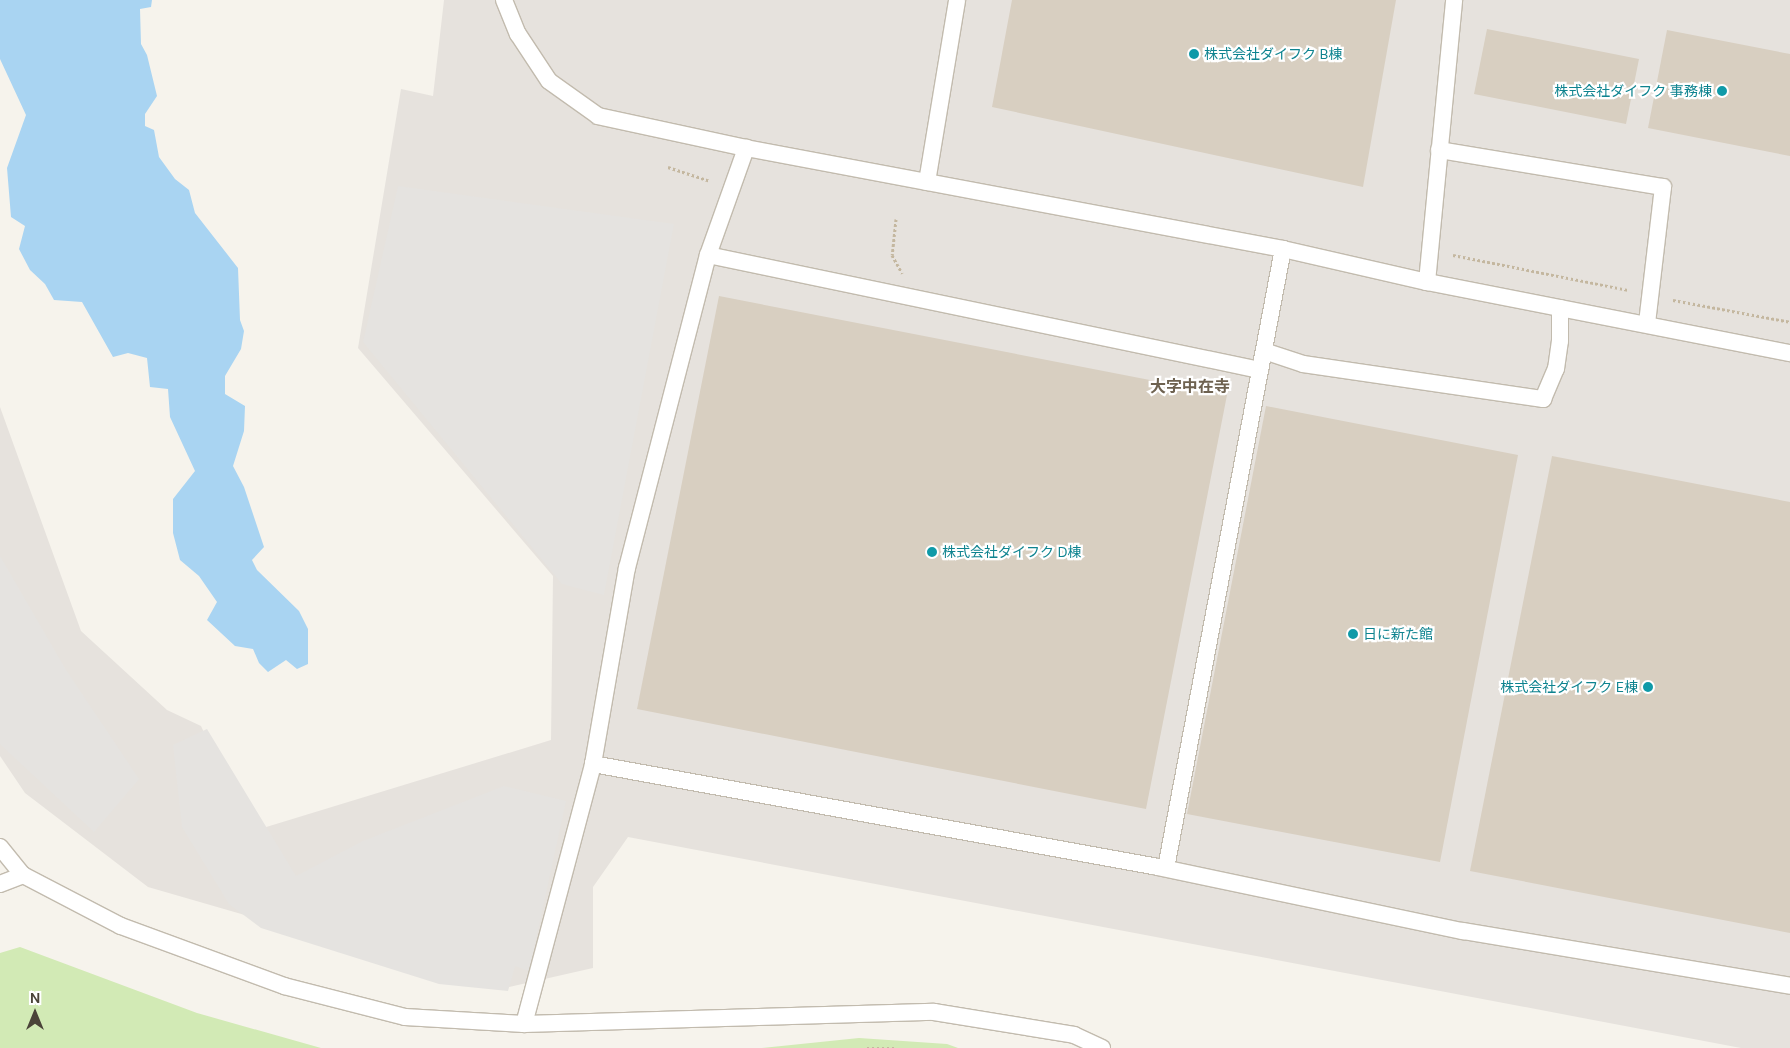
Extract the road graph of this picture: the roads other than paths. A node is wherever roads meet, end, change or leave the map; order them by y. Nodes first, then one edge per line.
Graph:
1 (504, 0) edge
2 (957, 0) edge
3 (1454, 0) edge
4 (746, 148) junction
5 (1439, 150) junction
6 (928, 182) junction
7 (1283, 249) junction
8 (708, 255) junction
9 (1427, 282) junction
10 (1560, 308) junction
11 (1647, 324) junction
12 (1264, 351) junction
13 (1790, 353) edge
14 (1260, 370) junction
15 (593, 764) junction
16 (0, 847) edge
17 (1166, 868) junction
18 (23, 875) junction
19 (0, 884) edge
20 (1790, 986) edge
21 (524, 1024) junction
22 (1102, 1048) edge

1 - 4 lane
2 - 6 lane
3 - 5 lane
4 - 6 lane
4 - 8 lane
5 - 9 lane
5 - 11 lane
6 - 7 lane
7 - 9 lane
7 - 12 lane
8 - 14 lane
8 - 15 lane
9 - 10 lane
10 - 11 lane
10 - 12 lane
11 - 13 lane
12 - 14 lane
14 - 17 lane
15 - 17 lane
15 - 21 lane
16 - 18 lane
17 - 20 lane
18 - 19 lane
18 - 21 lane
21 - 22 lane

